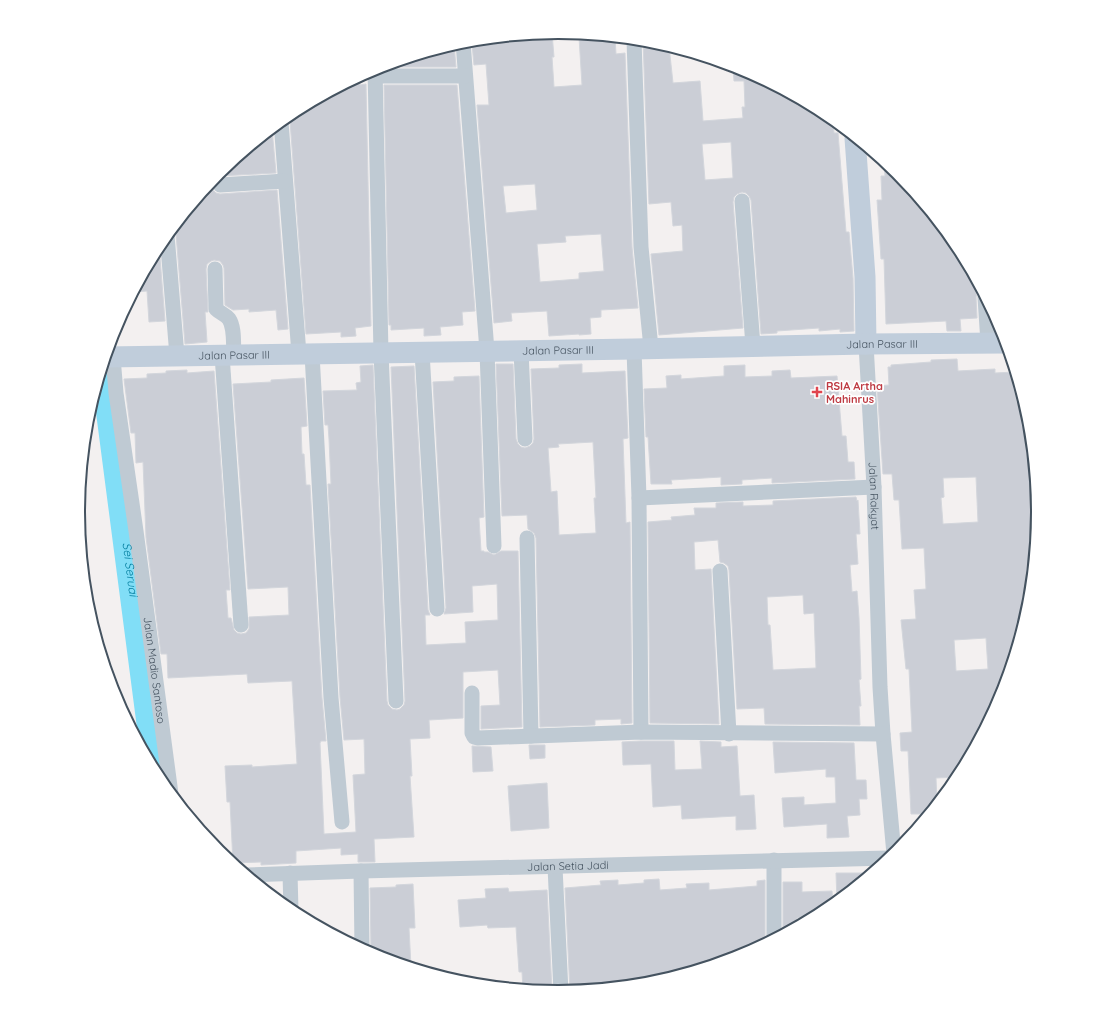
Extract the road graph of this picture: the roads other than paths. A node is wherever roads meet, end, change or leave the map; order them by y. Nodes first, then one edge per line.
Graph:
1 (634, 45) edge
2 (463, 49) edge
3 (384, 72) edge
4 (375, 76) edge
5 (465, 76) junction
6 (281, 129) edge
7 (855, 144) edge
8 (285, 181) junction
9 (220, 185) dead end
10 (742, 201) dead end
11 (168, 245) edge
12 (215, 269) dead end
13 (992, 325) edge
14 (997, 343) edge
15 (866, 344) junction
16 (753, 346) junction
17 (643, 349) junction
18 (486, 351) junction
19 (521, 351) junction
20 (422, 352) junction
21 (382, 353) junction
22 (306, 354) junction
23 (228, 355) junction
24 (177, 356) junction
25 (111, 357) edge
26 (110, 361) edge
27 (525, 439) dead end
28 (874, 487) junction
29 (639, 498) junction
30 (527, 538) dead end
31 (494, 546) dead end
32 (720, 571) dead end
33 (436, 609) dead end
34 (241, 625) dead end
35 (472, 693) dead end
36 (396, 701) dead end
37 (641, 732) junction
38 (729, 734) junction
39 (883, 734) junction
40 (530, 736) junction
41 (170, 783) edge
42 (342, 822) dead end
43 (893, 845) edge
44 (880, 858) edge
45 (774, 860) junction
46 (555, 867) junction
47 (361, 871) junction
48 (290, 873) junction
49 (254, 875) edge
50 (291, 902) edge
51 (774, 932) edge
52 (362, 942) edge
53 (561, 985) edge

1 - 17 street
2 - 5 street
3 - 5 street
4 - 21 street
5 - 18 street
6 - 8 street
7 - 15 street, Jalan Rakyat
8 - 9 street
8 - 22 street
10 - 16 street
11 - 24 street
12 - 23 street
13 - 14 street
14 - 15 street, Jalan Pasar III
15 - 16 street, Jalan Pasar III
15 - 28 street, Jalan Rakyat
16 - 17 street, Jalan Pasar III
17 - 19 street, Jalan Pasar III
17 - 29 street
18 - 19 street, Jalan Pasar III
18 - 20 street, Jalan Pasar III
18 - 31 street
19 - 27 street
20 - 21 street, Jalan Pasar III
20 - 33 street
21 - 22 street, Jalan Pasar III
21 - 36 street
22 - 23 street, Jalan Pasar III
22 - 42 street
23 - 24 street, Jalan Pasar III
23 - 34 street
24 - 25 street, Jalan Pasar III
26 - 41 street, Jalan Madio Santoso
28 - 29 street
28 - 39 street, Jalan Rakyat
29 - 37 street
30 - 40 street
32 - 38 street
35 - 40 street
37 - 38 street
37 - 40 street
38 - 39 street
39 - 43 street, Jalan Rakyat
44 - 45 street, Jalan Setia Jadi
45 - 46 street, Jalan Setia Jadi
45 - 51 street
46 - 47 street, Jalan Setia Jadi
46 - 53 street
47 - 48 street, Jalan Setia Jadi
47 - 52 street
48 - 49 street, Jalan Setia Jadi
48 - 50 street

